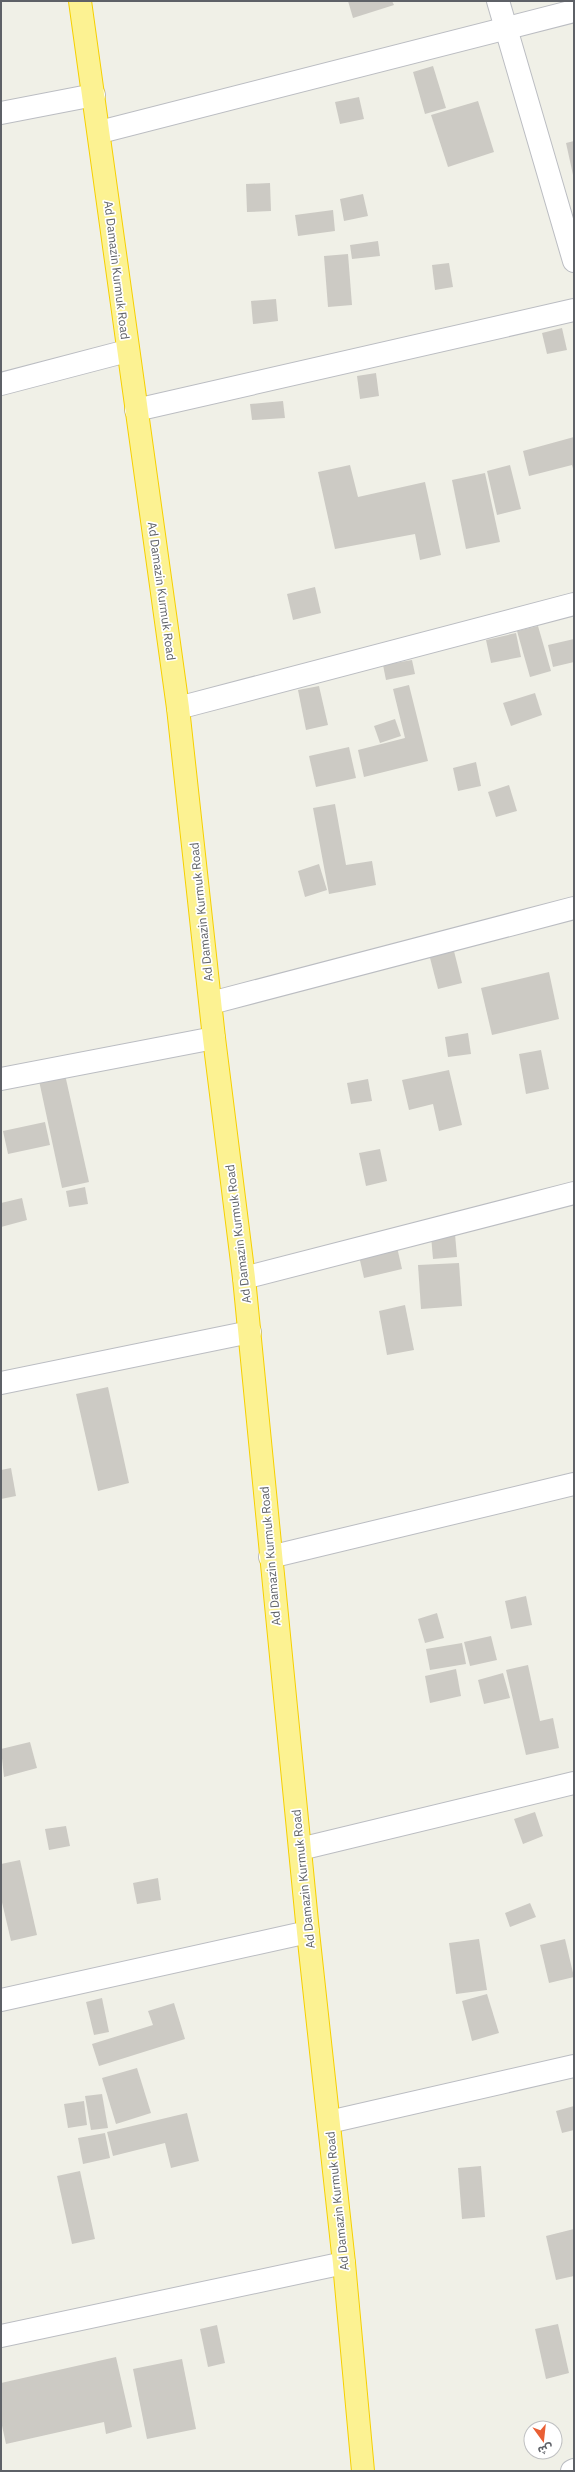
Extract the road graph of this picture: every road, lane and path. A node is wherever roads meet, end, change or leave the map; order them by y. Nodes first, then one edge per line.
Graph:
1 (80, 1) edge
2 (498, 1) edge
3 (574, 11) edge
4 (506, 29) junction
5 (94, 95) junction
6 (1, 113) edge
7 (100, 132) junction
8 (574, 261) edge
9 (574, 310) edge
10 (127, 351) junction
11 (1, 384) edge
12 (136, 410) junction
13 (574, 604) edge
14 (178, 708) junction
15 (574, 908) edge
16 (211, 1003) junction
17 (214, 1038) junction
18 (1, 1078) edge
19 (574, 1193) edge
20 (244, 1278) junction
21 (250, 1332) junction
22 (1, 1384) edge
23 (574, 1484) edge
24 (270, 1557) junction
25 (574, 1782) edge
26 (300, 1849) junction
27 (308, 1932) junction
28 (1, 2000) edge
29 (574, 2066) edge
30 (329, 2122) junction
31 (344, 2263) junction
32 (1, 2336) edge
33 (363, 2471) edge

1 - 5 highway, Ad Damazin Kurmuk Road
2 - 4 street
3 - 4 street
4 - 7 street
4 - 8 street
5 - 6 street
5 - 7 highway, Ad Damazin Kurmuk Road
7 - 10 highway, Ad Damazin Kurmuk Road
9 - 12 street
10 - 11 street
10 - 12 highway, Ad Damazin Kurmuk Road
12 - 14 highway, Ad Damazin Kurmuk Road
13 - 14 street
14 - 16 highway, Ad Damazin Kurmuk Road
15 - 16 street
16 - 17 highway, Ad Damazin Kurmuk Road
17 - 18 street
17 - 20 highway, Ad Damazin Kurmuk Road
19 - 20 street
20 - 21 highway, Ad Damazin Kurmuk Road
21 - 22 street
21 - 24 highway, Ad Damazin Kurmuk Road
23 - 24 street
24 - 26 highway, Ad Damazin Kurmuk Road
25 - 26 street
26 - 27 highway, Ad Damazin Kurmuk Road
27 - 28 street
27 - 30 highway, Ad Damazin Kurmuk Road
29 - 30 street
30 - 31 highway, Ad Damazin Kurmuk Road
31 - 32 street
31 - 33 highway, Ad Damazin Kurmuk Road

